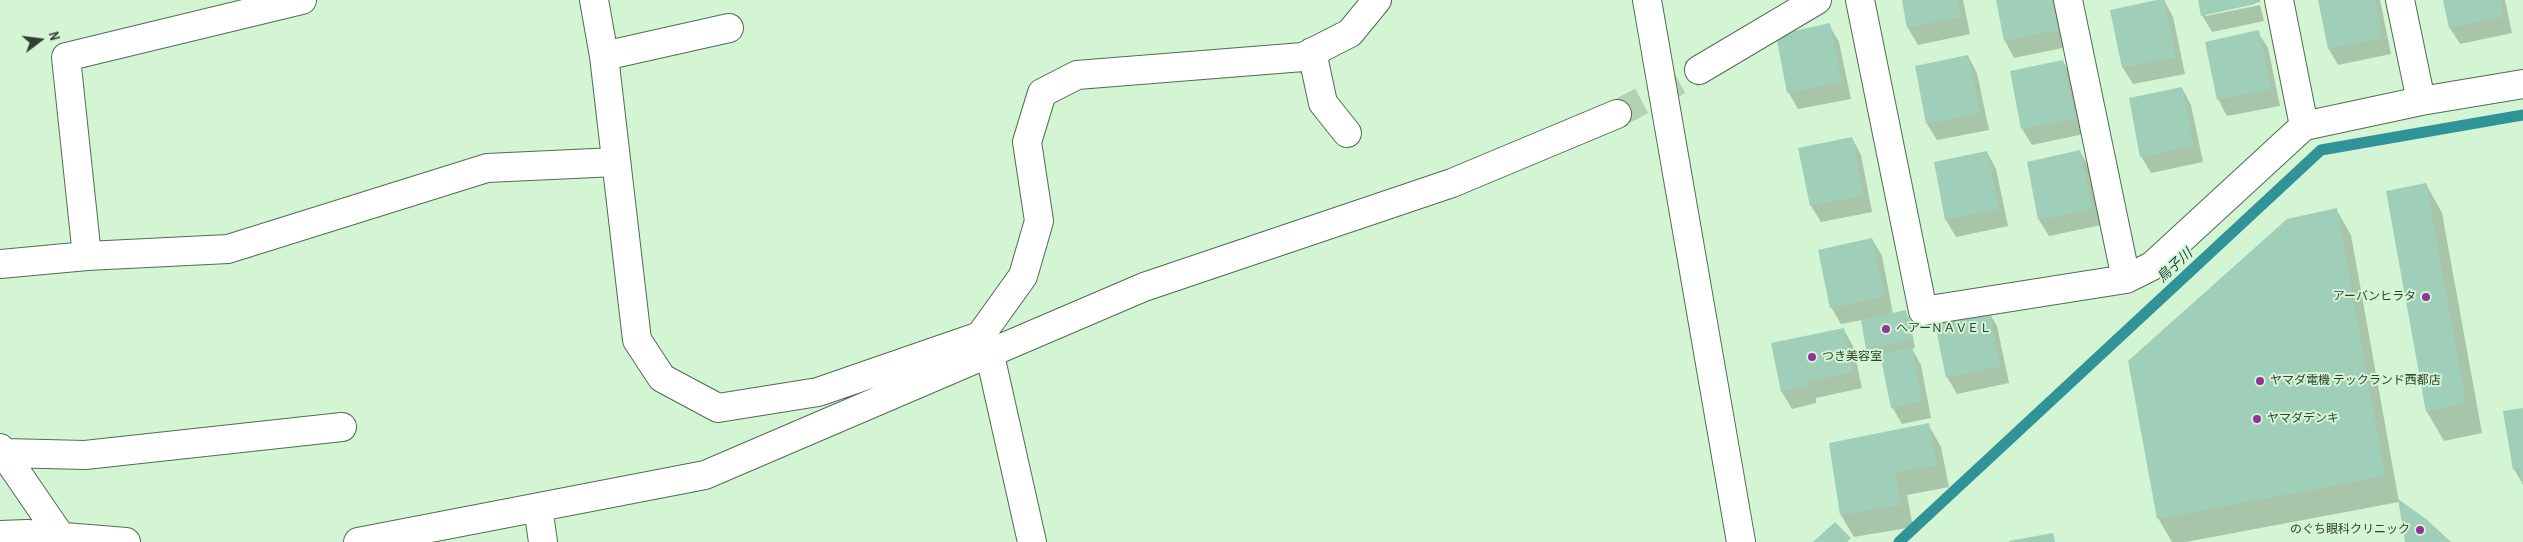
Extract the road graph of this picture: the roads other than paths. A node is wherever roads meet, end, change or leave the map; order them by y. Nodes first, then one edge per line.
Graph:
1 (302, 0) edge
2 (594, 0) edge
3 (1376, 0) edge
4 (1647, 0) edge
5 (1817, 0) edge
6 (1860, 0) edge
7 (2068, 0) edge
8 (2278, 0) edge
9 (2400, 0) edge
10 (729, 28) dead end
11 (1312, 52) junction
12 (604, 56) junction
13 (1699, 70) tunnel mouth
14 (2523, 84) edge
15 (2421, 101) junction
16 (1617, 114) tunnel mouth
17 (2304, 126) junction
18 (1347, 133) dead end
19 (616, 162) junction
20 (88, 256) junction
21 (0, 264) edge
22 (2126, 280) junction
23 (985, 346) junction
24 (342, 427) dead end
25 (3, 450) edge
26 (538, 507) junction
27 (0, 535) edge
28 (61, 537) junction
29 (126, 542) edge
30 (358, 542) edge
31 (543, 542) edge
32 (1032, 542) edge
33 (1741, 542) edge

1 - 20 street
2 - 12 street
3 - 11 street
4 - 33 street
5 - 13 street
6 - 22 street
7 - 22 street
8 - 17 street
9 - 15 street
10 - 12 street
11 - 18 street
11 - 23 street
12 - 19 street
14 - 15 street
15 - 17 street
16 - 23 street
17 - 22 street
19 - 20 street
19 - 23 street
20 - 21 street
23 - 26 street
23 - 32 street
24 - 25 street
25 - 28 street
26 - 30 street
26 - 31 street
27 - 28 street
28 - 29 street

